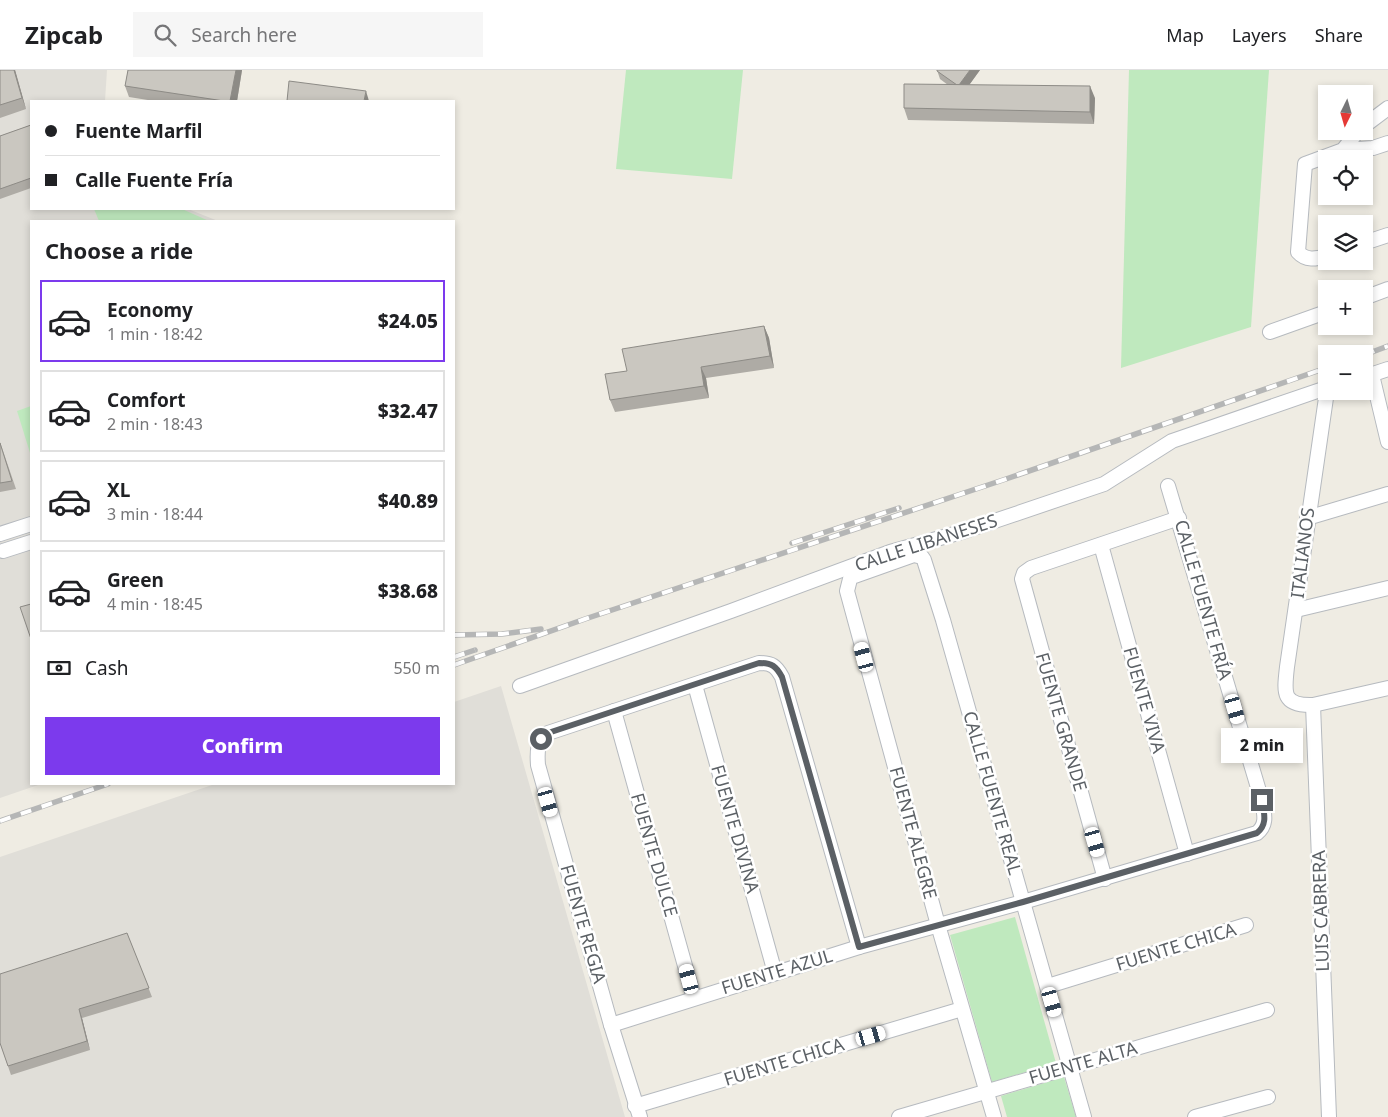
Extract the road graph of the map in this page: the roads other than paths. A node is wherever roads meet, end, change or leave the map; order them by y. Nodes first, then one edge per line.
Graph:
1 (1388, 108) edge
2 (1373, 119) edge
3 (1351, 140) edge
4 (1388, 143) edge
5 (1343, 150) joint
6 (1318, 159) edge
7 (1388, 235) edge
8 (1373, 240) edge
9 (1318, 259) edge
10 (1388, 289) edge
11 (1373, 295) edge
12 (1318, 315) edge
13 (1270, 332) dead end
14 (1388, 369) edge
15 (1373, 374) edge
16 (1373, 392) edge
17 (1318, 393) edge
18 (1325, 400) edge
19 (1388, 442) edge
20 (1168, 486) dead end
21 (1388, 494) edge
22 (1179, 518) junction
23 (1307, 518) junction
24 (30, 524) edge
25 (0, 534) edge
26 (30, 542) edge
27 (1101, 545) junction
28 (1, 552) edge
29 (852, 577) joint
30 (1388, 588) edge
31 (1296, 610) junction
32 (695, 684) junction
33 (520, 686) dead end
34 (1388, 688) edge
35 (1307, 705) junction
36 (614, 711) junction
37 (1261, 830) joint
38 (1188, 854) junction
39 (1105, 879) junction
40 (1023, 902) junction
41 (938, 925) junction
42 (1246, 925) dead end
43 (859, 947) junction
44 (775, 973) junction
45 (1048, 986) junction
46 (694, 998) junction
47 (962, 1008) junction
48 (1267, 1010) dead end
49 (611, 1025) junction
50 (1070, 1066) junction
51 (986, 1092) junction
52 (1268, 1096) dead end
53 (638, 1112) edge
54 (899, 1117) edge
55 (994, 1117) edge
56 (1084, 1117) edge
57 (1195, 1117) edge
58 (1328, 1117) edge

1 - 2 street
3 - 5 street
4 - 5 street
6 - 9 street
7 - 8 street
10 - 11 street
12 - 13 street
14 - 15 street
16 - 19 street
17 - 33 street, CALLE LIBANESES
18 - 23 street, ITALIANOS
20 - 22 street, CALLE FUENTE FRÍA
21 - 23 street
22 - 27 street
22 - 37 street, CALLE FUENTE FRÍA
23 - 31 street, ITALIANOS
24 - 25 street
26 - 28 street
27 - 38 street, FUENTE VIVA
27 - 39 street, FUENTE GRANDE
29 - 40 street, CALLE FUENTE REAL
29 - 41 street, FUENTE ALEGRE
30 - 31 street
31 - 35 street, ITALIANOS
32 - 36 street
32 - 43 street
32 - 44 street, FUENTE DIVINA
34 - 35 street
35 - 58 street, LUIS CABRERA
36 - 46 street, FUENTE DULCE
36 - 49 street, FUENTE REGIA
37 - 38 street, FUENTE AZUL
38 - 39 street, FUENTE AZUL
39 - 40 street, FUENTE AZUL
40 - 41 street, FUENTE AZUL
40 - 45 street, CALLE FUENTE REAL
41 - 43 street, FUENTE AZUL
41 - 47 street, FUENTE ALEGRE
42 - 45 street, FUENTE CHICA
43 - 44 street, FUENTE AZUL
44 - 46 street, FUENTE AZUL
45 - 50 street, CALLE FUENTE REAL
46 - 49 street, FUENTE AZUL
47 - 51 street, FUENTE ALEGRE
47 - 53 street, FUENTE CHICA
48 - 50 street, FUENTE ALTA
49 - 53 street, FUENTE REGIA
50 - 51 street, FUENTE ALTA
50 - 56 street, CALLE FUENTE REAL
51 - 54 street, FUENTE ALTA
51 - 55 street, FUENTE ALEGRE
52 - 57 street

